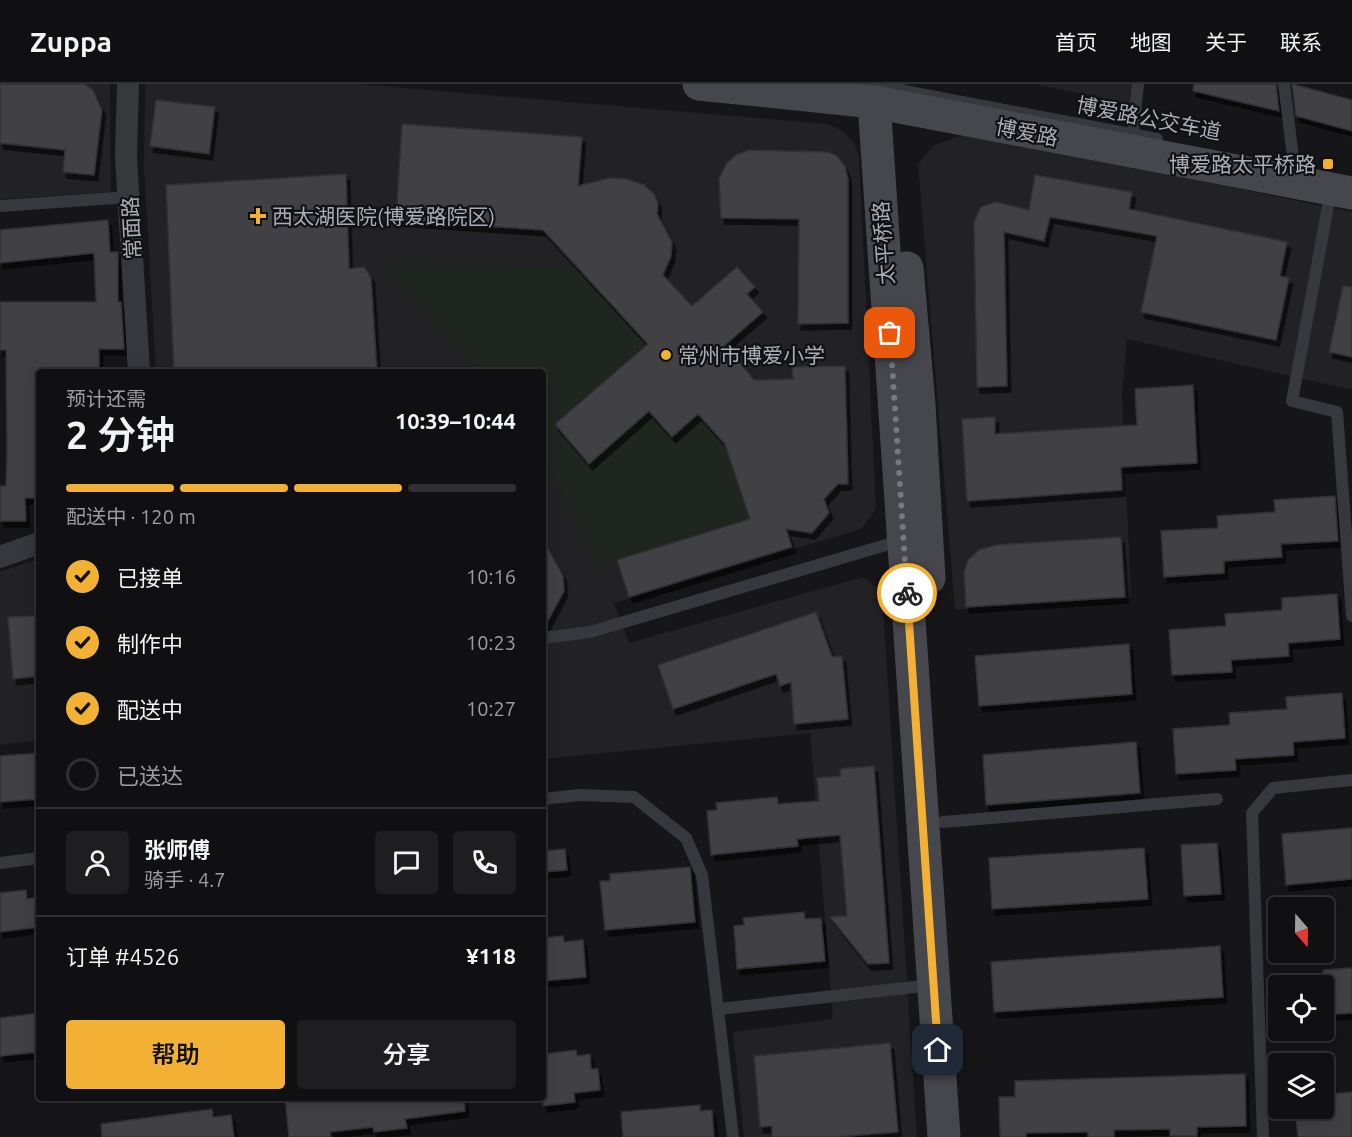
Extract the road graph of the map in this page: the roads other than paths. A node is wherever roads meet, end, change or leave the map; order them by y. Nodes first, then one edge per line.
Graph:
1 (128, 84) edge
2 (699, 84) edge
3 (1138, 84) edge
4 (1284, 84) edge
5 (881, 90) edge
6 (1167, 141) dead end
7 (1132, 143) junction
8 (1294, 171) junction
9 (1342, 191) edge
10 (129, 197) junction
11 (0, 206) edge
12 (139, 369) edge
13 (904, 540) junction
14 (36, 544) edge
15 (0, 557) edge
16 (1352, 616) edge
17 (546, 638) edge
18 (1352, 780) edge
19 (546, 799) edge
20 (1217, 800) dead end
21 (943, 822) junction
22 (36, 858) edge
23 (0, 863) edge
24 (933, 985) junction
25 (719, 1009) junction
26 (733, 1137) edge
27 (944, 1137) edge
28 (964, 1137) edge
29 (1263, 1137) edge

1 - 10 street, 常面路
2 - 5 main road, 博爱路
3 - 7 lane
4 - 8 lane
5 - 7 main road, 博爱路
5 - 13 main road, 太平桥路
5 - 21 main road
6 - 7 lane, 博爱路公交车道
7 - 8 main road, 博爱路
8 - 9 main road, 博爱路
9 - 16 lane
10 - 11 lane
10 - 12 street, 常面路
13 - 17 lane
13 - 24 main road, 太平桥路
14 - 15 street
18 - 29 lane
19 - 25 lane
20 - 21 lane
21 - 28 main road
22 - 23 lane
24 - 25 lane
24 - 27 main road, 太平桥路
25 - 26 lane

